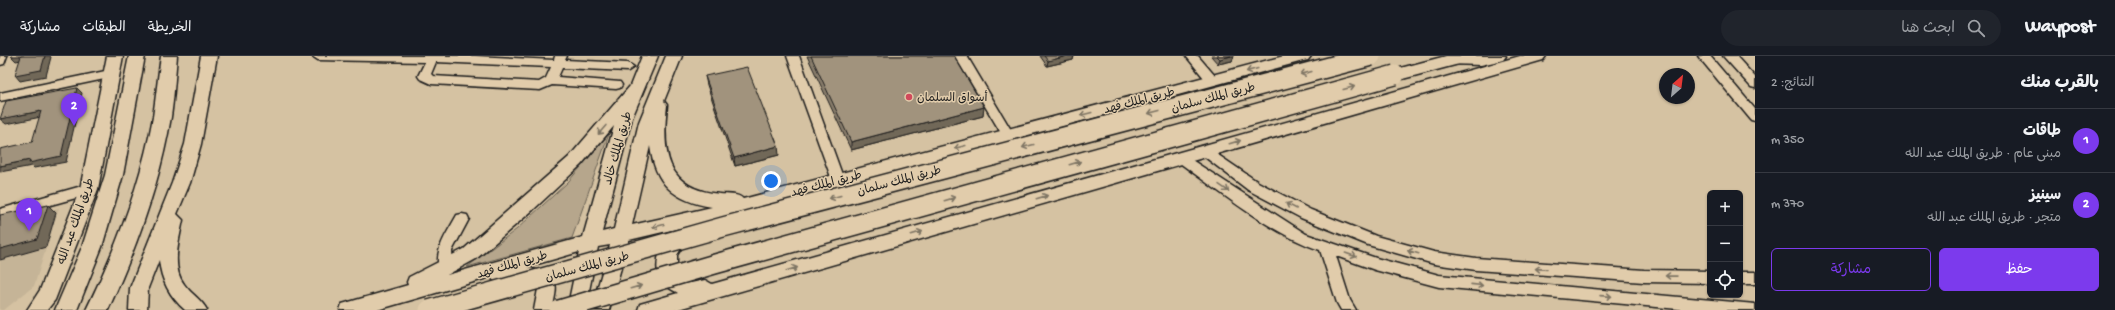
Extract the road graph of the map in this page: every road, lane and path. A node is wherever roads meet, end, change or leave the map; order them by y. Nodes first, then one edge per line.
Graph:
1 (2, 56) edge
2 (115, 56) edge
3 (131, 56) edge
4 (137, 56) edge
5 (169, 56) edge
6 (209, 56) edge
7 (318, 56) edge
8 (650, 56) edge
9 (674, 56) edge
10 (793, 56) edge
11 (960, 56) edge
12 (1192, 56) edge
13 (1303, 56) edge
14 (1371, 56) edge
15 (1498, 56) edge
16 (1538, 56) edge
17 (1704, 56) edge
18 (1729, 56) edge
19 (432, 57) edge
20 (1460, 58) edge
21 (560, 59) edge
22 (0, 61) edge
23 (628, 67) dead end
24 (110, 74) junction
25 (1212, 80) junction
26 (551, 81) junction
27 (1755, 84) edge
28 (616, 85) dead end
29 (661, 88) junction
30 (636, 89) junction
31 (0, 97) edge
32 (127, 99) junction
33 (1755, 117) edge
34 (1008, 135) junction
35 (1205, 151) junction
36 (1181, 158) junction
37 (838, 180) junction
38 (181, 184) junction
39 (89, 189) junction
40 (750, 204) junction
41 (0, 214) edge
42 (462, 218) dead end
43 (621, 236) junction
44 (590, 242) junction
45 (1326, 247) junction
46 (446, 268) junction
47 (56, 273) junction
48 (769, 275) junction
49 (1707, 277) edge
50 (1743, 278) edge
51 (1755, 278) edge
52 (374, 302) junction
53 (25, 310) edge
54 (36, 310) edge
55 (66, 310) edge
56 (97, 310) edge
57 (138, 310) edge
58 (198, 310) edge
59 (349, 310) edge
60 (429, 310) edge
61 (544, 310) edge
62 (559, 310) edge
63 (576, 310) edge
64 (600, 310) edge
65 (647, 310) edge
66 (1349, 310) edge
67 (1748, 310) edge

1 - 22 street
2 - 24 main road, طريق الملك عبد الله
3 - 32 highway
4 - 32 highway, طريق الملك عبد الله
5 - 56 highway
6 - 38 main road
7 - 19 street
8 - 30 main road, طريق الملك خالد
9 - 29 main road, طريق الملك خالد
10 - 37 street
11 - 34 street
12 - 25 street
13 -> 25 main road, طريق الملك فهد
14 -> 60 highway, طريق الملك سلمان, bridge
15 - 20 main road
35 -> 16 main road
17 - 33 street
18 - 27 street
19 - 21 street
19 - 26 street
62 -> 20 highway, bridge
21 - 23 street
21 - 26 street
24 - 31 street
24 - 39 main road, طريق الملك عبد الله
25 -> 34 main road, طريق الملك فهد
26 - 28 street
29 - 40 main road
29 - 43 main road, طريق الملك خالد
30 - 44 main road, طريق الملك خالد
30 -> 46 main road
32 - 55 highway, طريق الملك عبد الله
34 -> 37 main road, طريق الملك فهد
35 - 36 main road
49 -> 35 street
36 -> 45 street
48 -> 36 main road
37 - 40 main road, طريق الملك فهد
38 - 57 main road
38 - 58 main road
39 - 41 street
39 - 47 main road, طريق الملك عبد الله
40 -> 43 main road, طريق الملك فهد
40 - 48 main road
42 - 46 street
43 - 44 main road, طريق الملك فهد
43 - 64 main road, طريق الملك خالد
44 - 52 main road, طريق الملك فهد
44 - 63 main road, طريق الملك خالد
45 - 66 street
45 -> 67 street
46 - 52 main road
47 - 53 main road
47 - 54 main road, طريق الملك عبد الله
48 - 65 main road
50 - 51 street
52 - 59 main road, طريق الملك فهد
52 - 61 main road

